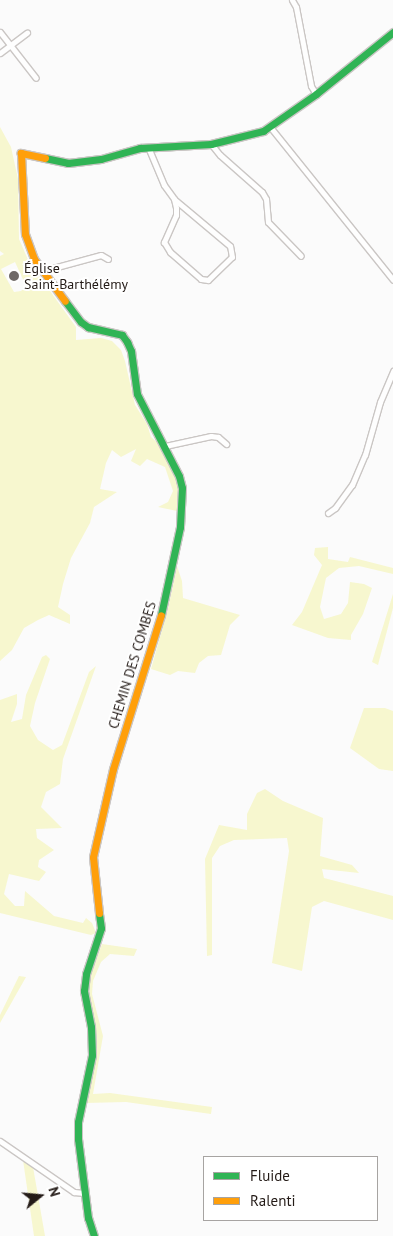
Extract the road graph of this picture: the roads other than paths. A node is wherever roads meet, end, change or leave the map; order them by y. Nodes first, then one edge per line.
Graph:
1 (292, 0) edge
2 (0, 32) edge
3 (393, 32) edge
4 (27, 33) dead end
5 (10, 46) junction
6 (0, 53) edge
7 (36, 78) dead end
8 (316, 94) junction
9 (271, 128) junction
10 (211, 144) junction
11 (148, 147) junction
12 (174, 198) junction
13 (301, 256) dead end
14 (108, 259) dead end
15 (42, 271) junction
16 (393, 280) edge
17 (393, 371) edge
18 (226, 444) dead end
19 (165, 446) junction
20 (328, 513) dead end
21 (0, 1141) edge
22 (84, 1193) junction
23 (94, 1236) edge

1 - 8 street
2 - 5 street
3 - 8 street
4 - 5 street
5 - 6 street
5 - 7 street
8 - 9 street
9 - 10 street
9 - 16 street
10 - 11 street
10 - 13 street
11 - 12 street
11 - 15 street, CHEMIN DES COMBES
12 - 12 street
14 - 15 street
15 - 19 street, CHEMIN DES COMBES
17 - 20 street
18 - 19 street
19 - 22 street, CHEMIN DES COMBES
21 - 22 street
22 - 23 street, CHEMIN DES COMBES

